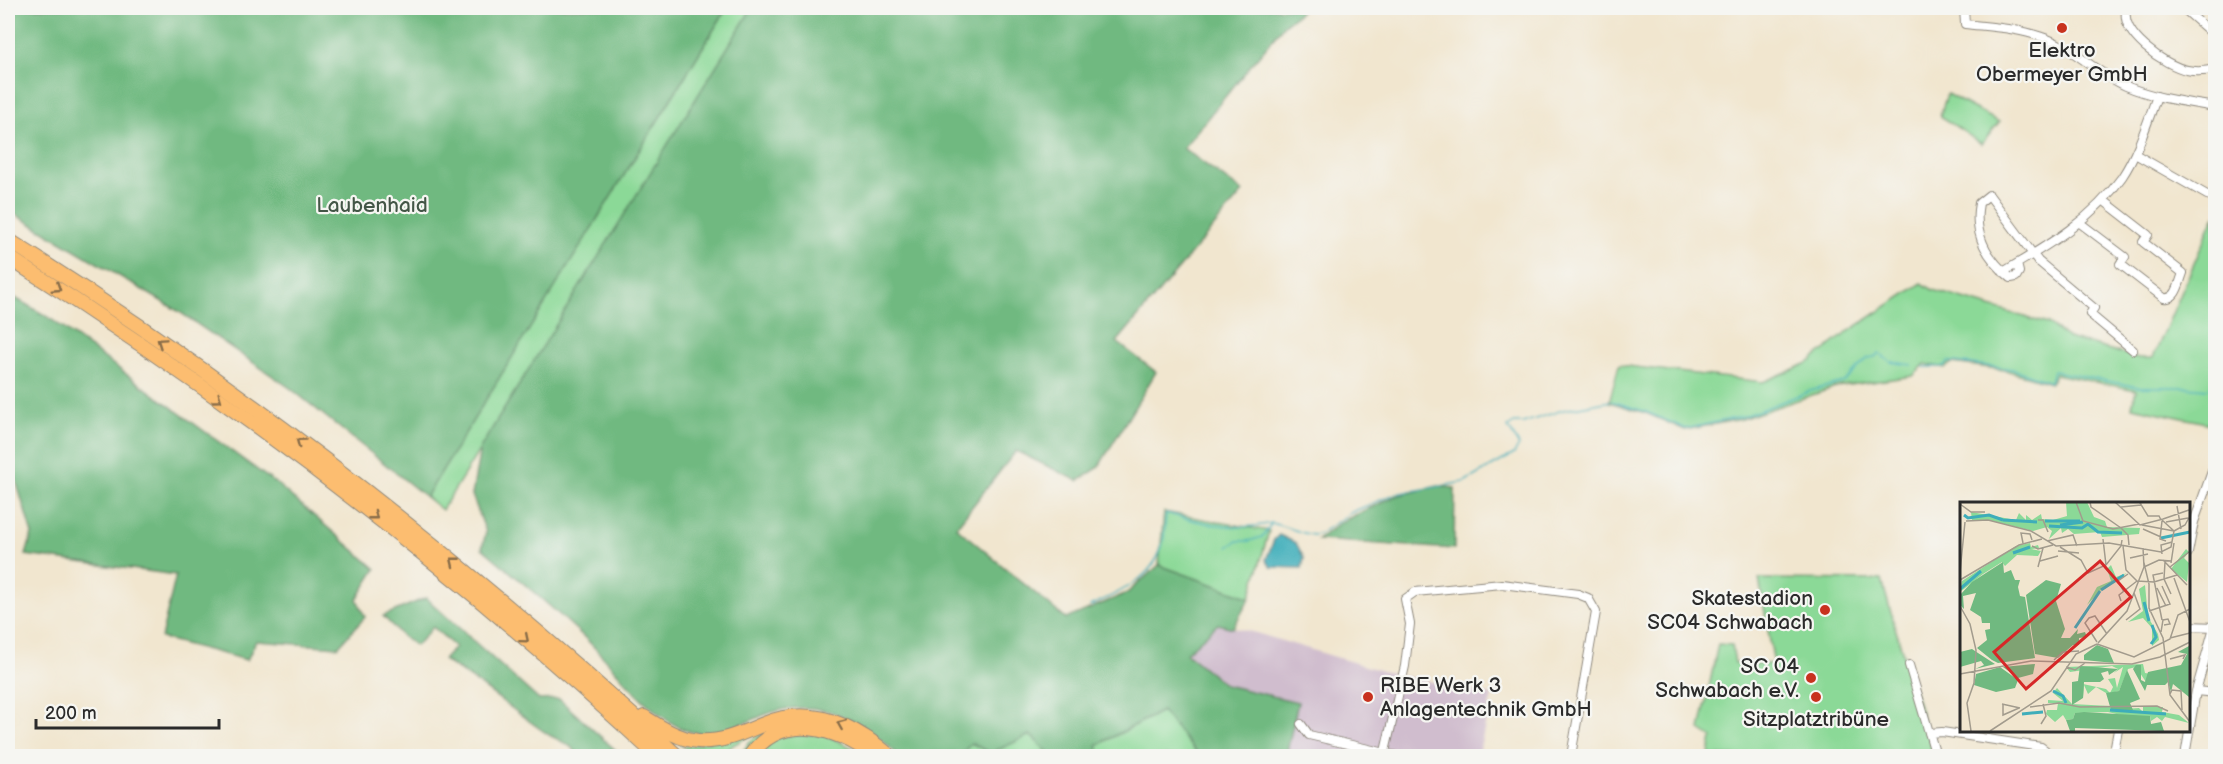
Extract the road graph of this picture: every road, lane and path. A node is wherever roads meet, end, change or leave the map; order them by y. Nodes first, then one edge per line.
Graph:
1 (1964, 8) edge
2 (2127, 8) edge
3 (2183, 8) edge
4 (2216, 37) edge
5 (2216, 69) edge
6 (2157, 96) junction
7 (2216, 107) edge
8 (2134, 154) junction
9 (2216, 198) edge
10 (2103, 200) junction
11 (2080, 223) junction
12 (8, 240) edge
13 (2034, 252) junction
14 (8, 257) edge
15 (2133, 350) dead end
16 (2216, 460) edge
17 (2191, 521) edge
18 (2190, 626) edge
19 (2215, 627) edge
20 (1909, 664) dead end
21 (2196, 691) junction
22 (2216, 693) edge
23 (613, 697) junction
24 (1301, 724) dead end
25 (2190, 726) edge
26 (2118, 731) edge
27 (2189, 731) edge
28 (1929, 733) junction
29 (1385, 755) edge
30 (657, 756) edge
31 (677, 756) edge
32 (750, 756) edge
33 (875, 756) edge
34 (890, 756) edge
35 (1398, 756) edge
36 (1571, 756) edge
37 (1936, 756) edge
38 (2049, 756) edge
39 (2113, 756) edge
40 (2185, 756) edge

1 - 6 street
2 - 5 street
3 - 4 street
6 - 7 street
6 - 8 street
8 - 9 street
8 - 10 street
10 - 11 street
10 - 11 street
11 - 13 street
23 -> 12 highway
13 - 13 street
13 - 15 street
14 -> 30 highway
16 - 17 street
18 - 19 street
19 - 21 street
20 - 28 street
21 - 22 street
21 - 25 street
23 - 31 highway
34 -> 23 highway
24 - 29 street
26 - 39 street
27 - 40 street
28 - 37 street
28 - 38 street
29 - 35 street
29 - 36 street
32 - 33 highway

